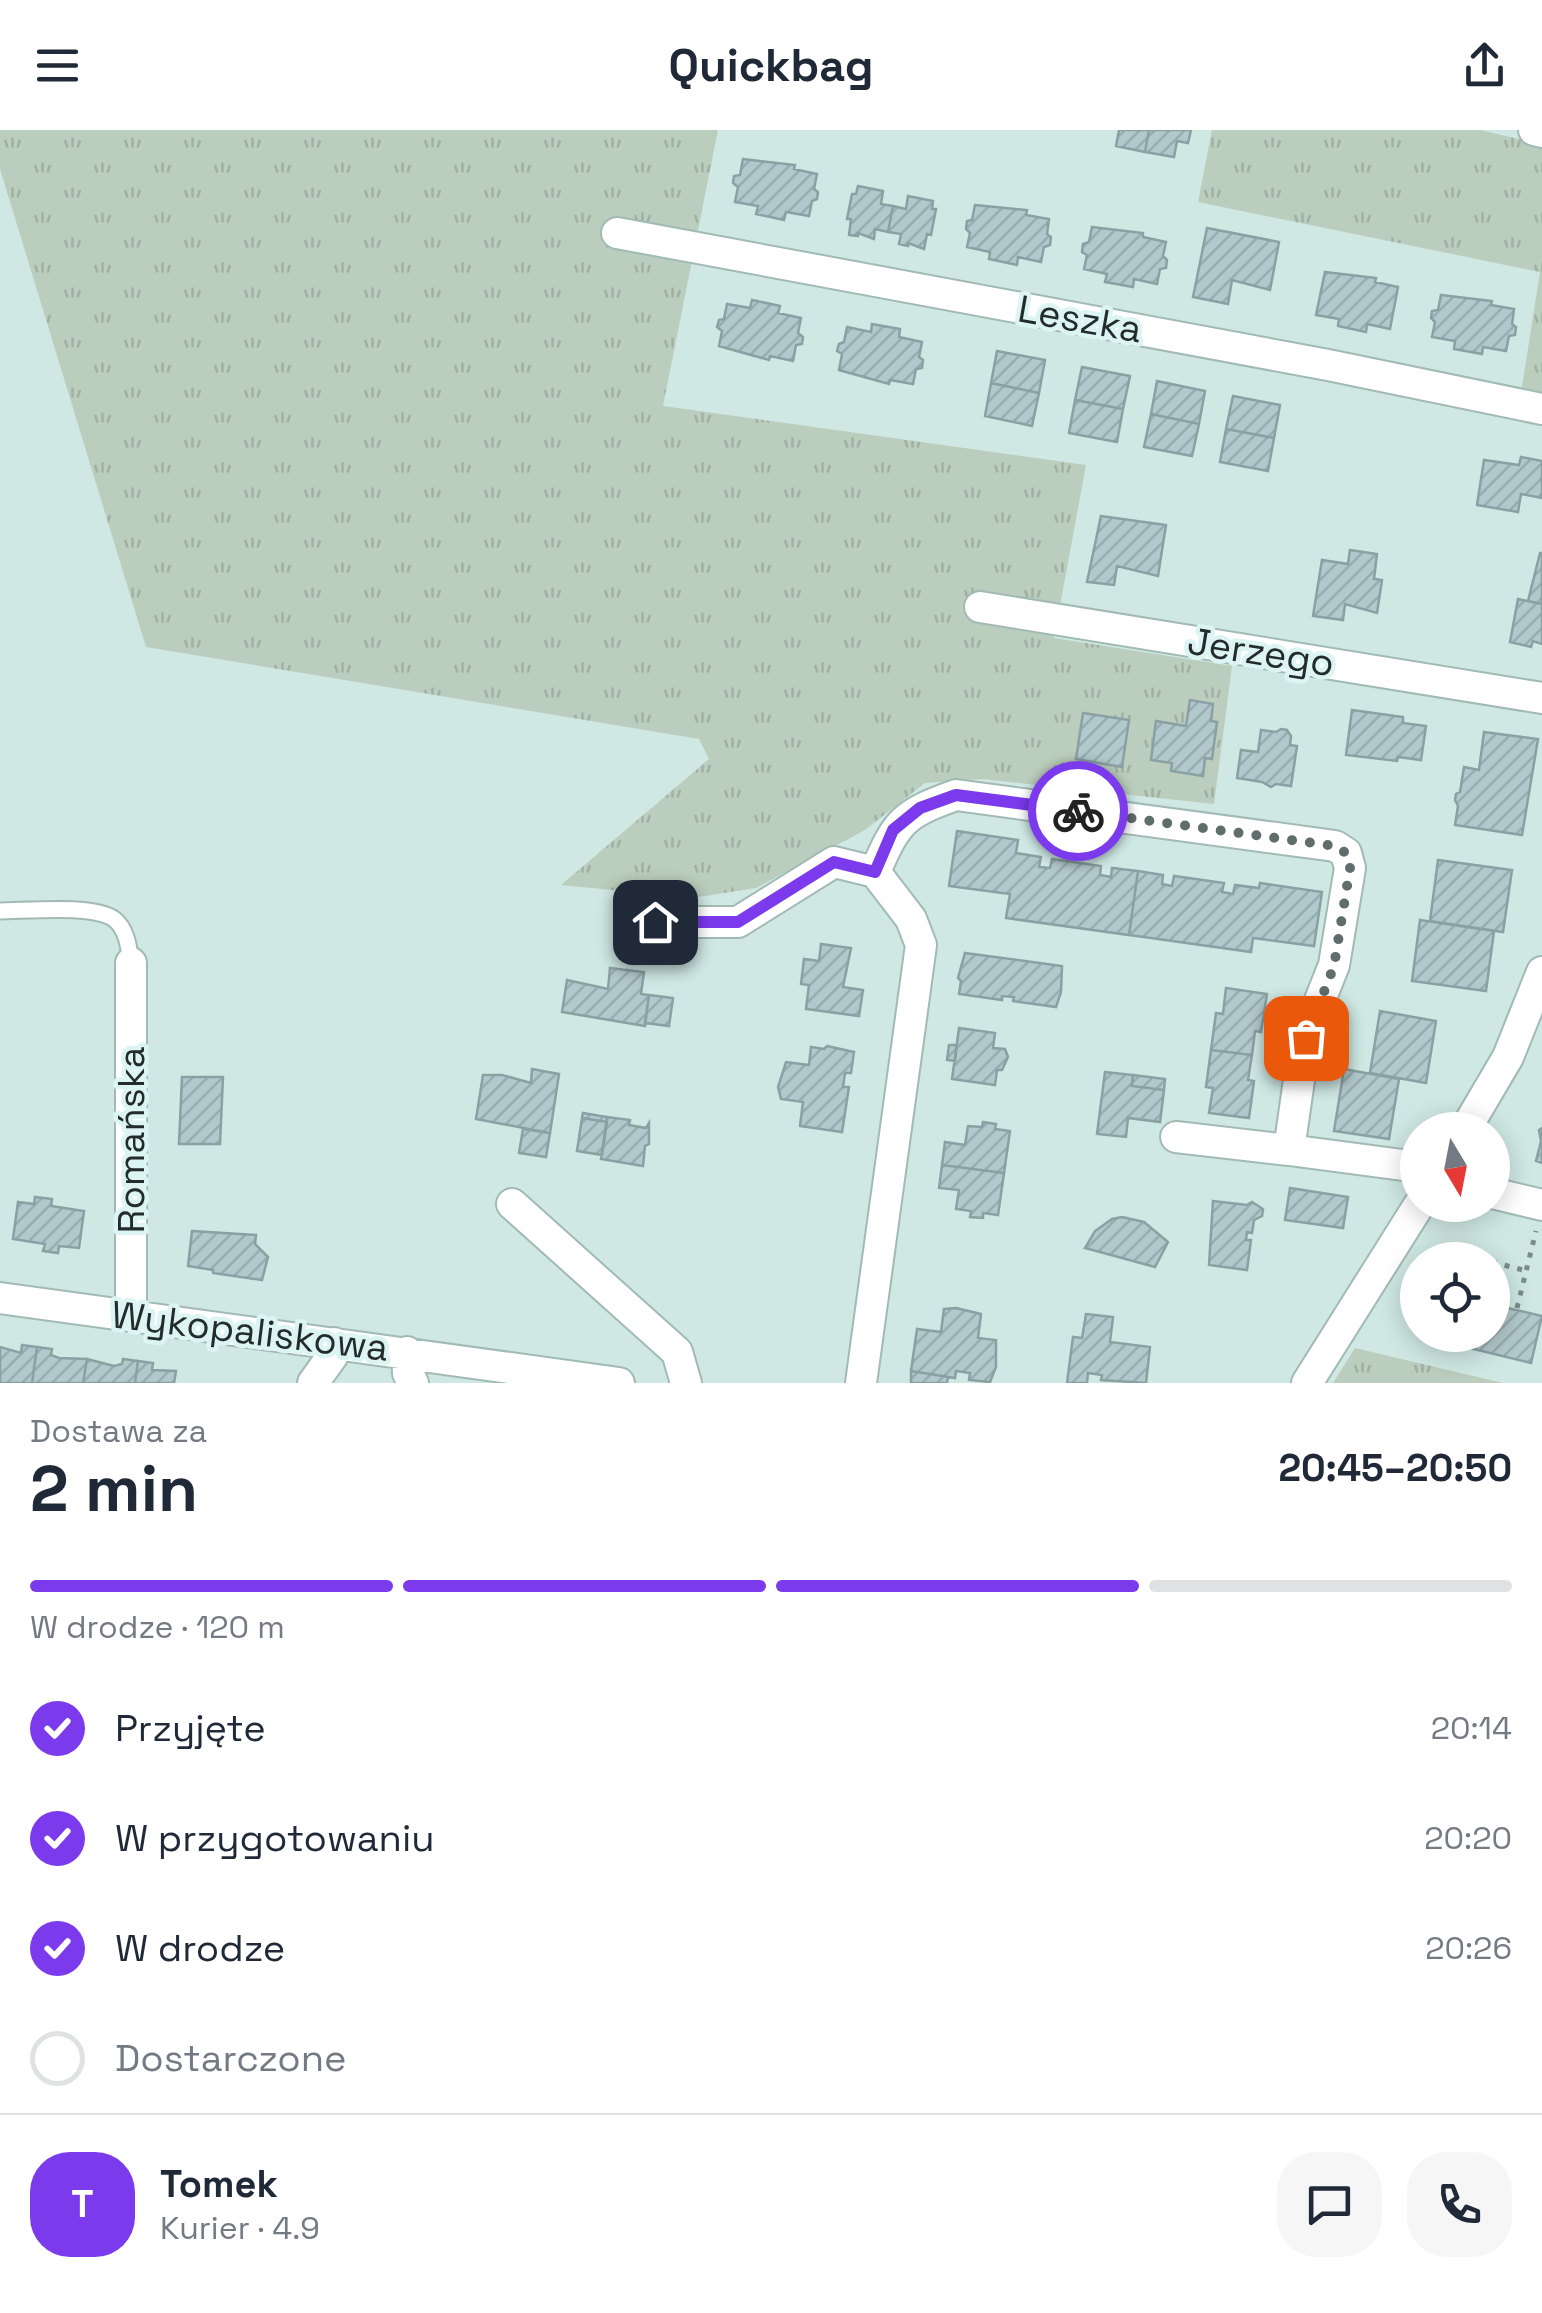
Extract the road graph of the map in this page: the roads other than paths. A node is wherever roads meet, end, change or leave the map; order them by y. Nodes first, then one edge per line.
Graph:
1 (1534, 130) edge
2 (1542, 132) edge
3 (616, 234) dead end
4 (1542, 409) edge
5 (980, 606) dead end
6 (1542, 698) edge
7 (875, 872) junction
8 (0, 911) edge
9 (655, 922) dead end
10 (131, 964) joint
11 (1542, 972) edge
12 (1476, 1112) edge
13 (1176, 1137) dead end
14 (1289, 1150) junction
15 (1400, 1165) edge
16 (1510, 1201) edge
17 (512, 1204) dead end
18 (1540, 1214) edge
19 (1408, 1222) edge
20 (0, 1298) edge
21 (131, 1316) junction
22 (334, 1343) junction
23 (408, 1352) junction
24 (313, 1383) edge
25 (413, 1383) edge
26 (619, 1383) edge
27 (686, 1383) edge
28 (861, 1383) edge
29 (1307, 1383) edge

1 - 2 street
3 - 4 street, Leszka
5 - 6 street, Jerzego
7 - 9 street
7 - 14 street
7 - 28 street
8 - 10 lane
10 - 21 street, Romańska
11 - 12 street
13 - 14 street
14 - 15 street
16 - 18 street
17 - 27 street
19 - 29 street
20 - 21 street, Wykopaliskowa
21 - 22 street, Wykopaliskowa
22 - 23 street, Wykopaliskowa
22 - 24 street
23 - 25 street
23 - 26 street, Wykopaliskowa

